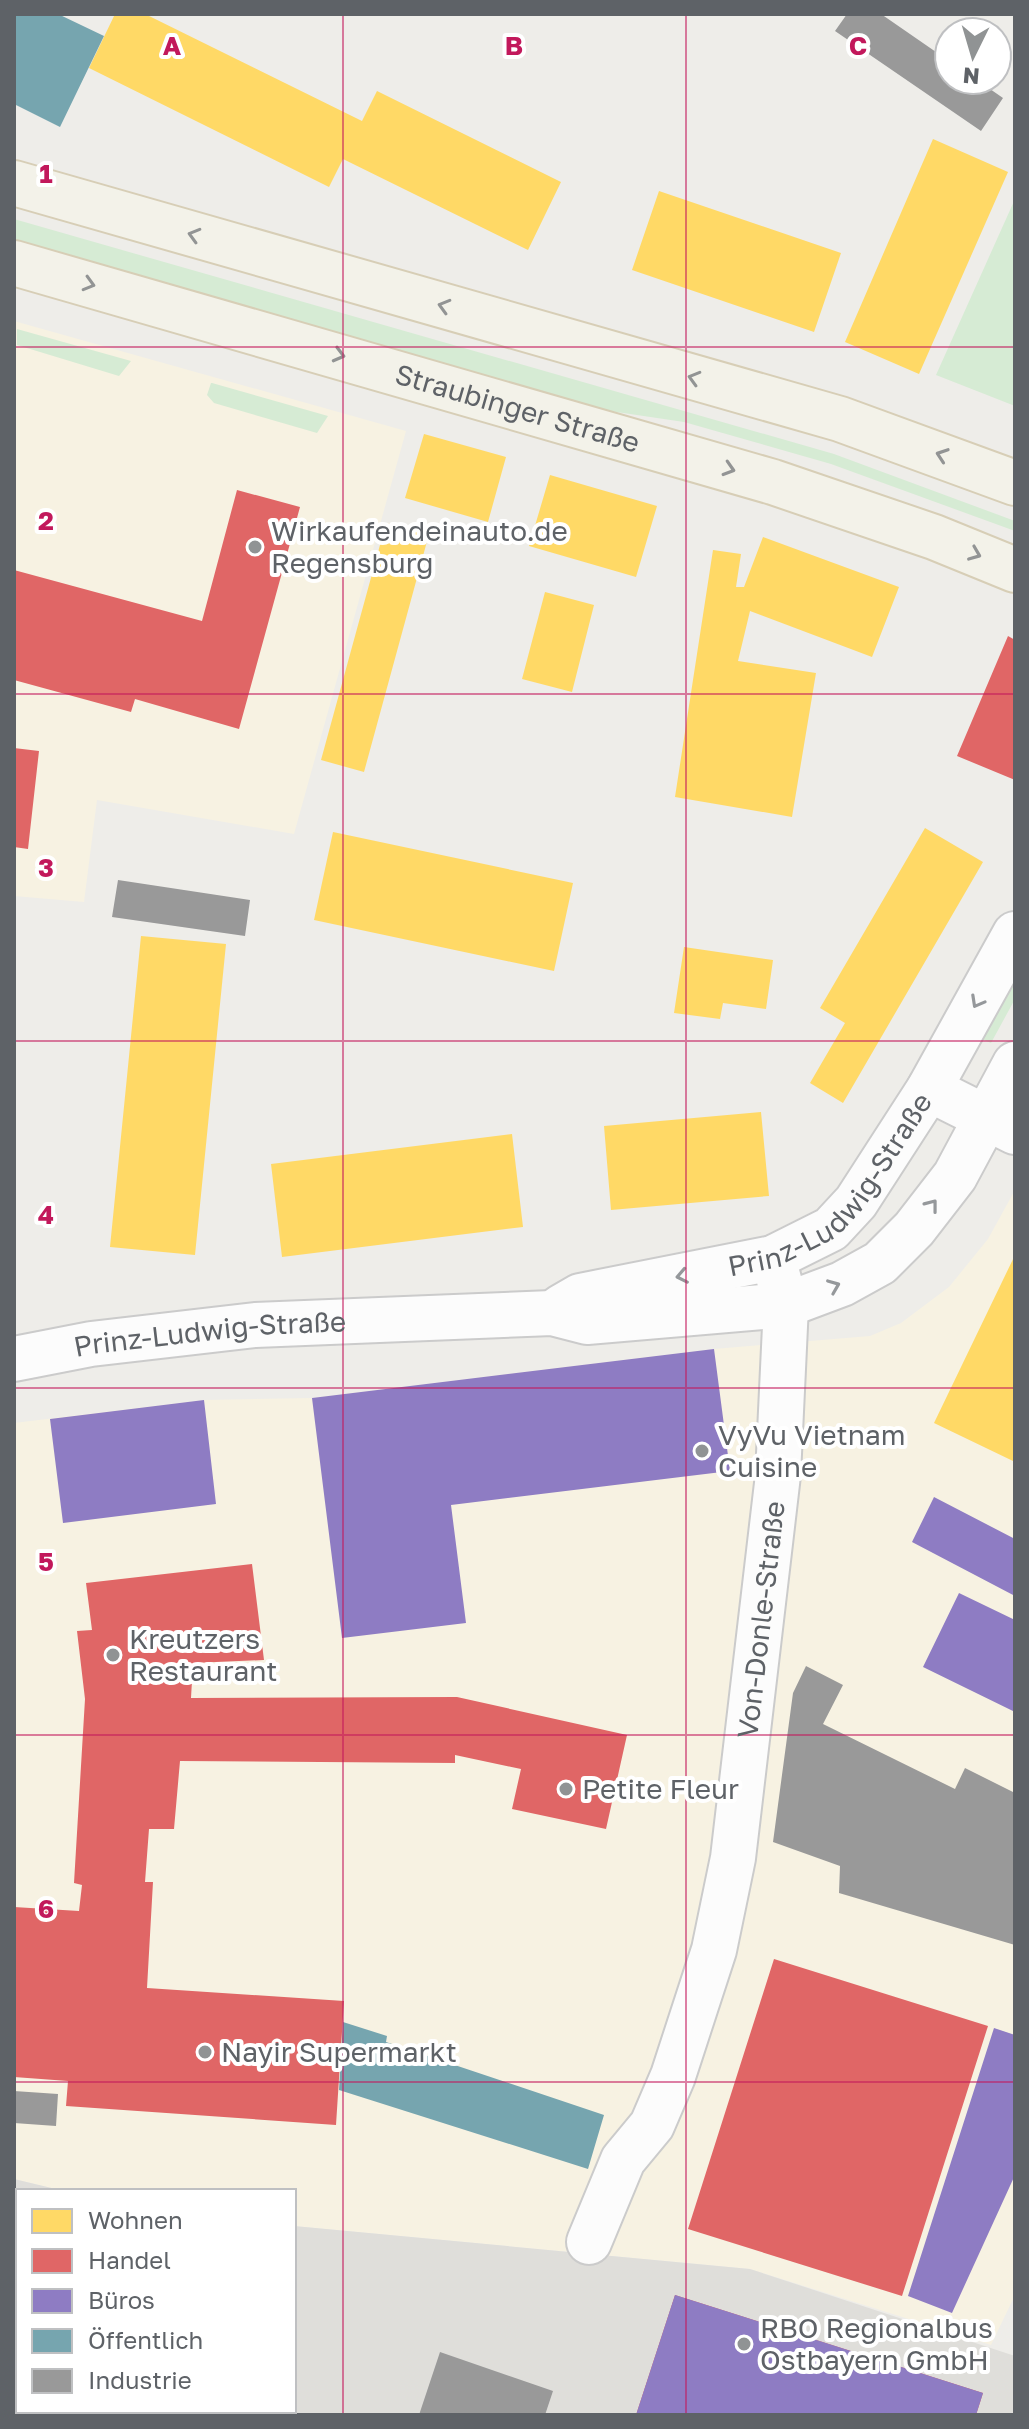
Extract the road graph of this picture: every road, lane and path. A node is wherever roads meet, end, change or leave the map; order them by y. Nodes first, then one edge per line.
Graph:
1 (14, 183) edge
2 (14, 263) edge
3 (1015, 483) edge
4 (1015, 570) edge
5 (1015, 934) edge
6 (1015, 1064) edge
7 (929, 1089) junction
8 (1000, 1125) edge
9 (773, 1258) junction
10 (786, 1305) junction
11 (552, 1313) junction
12 (14, 1359) edge
13 (589, 2242) dead end

3 -> 1 main road
2 -> 4 main road, Straubinger Straße
5 -> 7 street, Prinz-Ludwig-Straße
6 - 8 street, Prinz-Ludwig-Straße
7 - 8 street
7 - 9 street, Prinz-Ludwig-Straße
10 -> 8 street, Prinz-Ludwig-Straße
9 - 10 street, Von-Donle-Straße
9 -> 11 street, Prinz-Ludwig-Straße
10 - 11 street, Prinz-Ludwig-Straße
10 - 13 street, Von-Donle-Straße
11 - 12 street, Prinz-Ludwig-Straße

